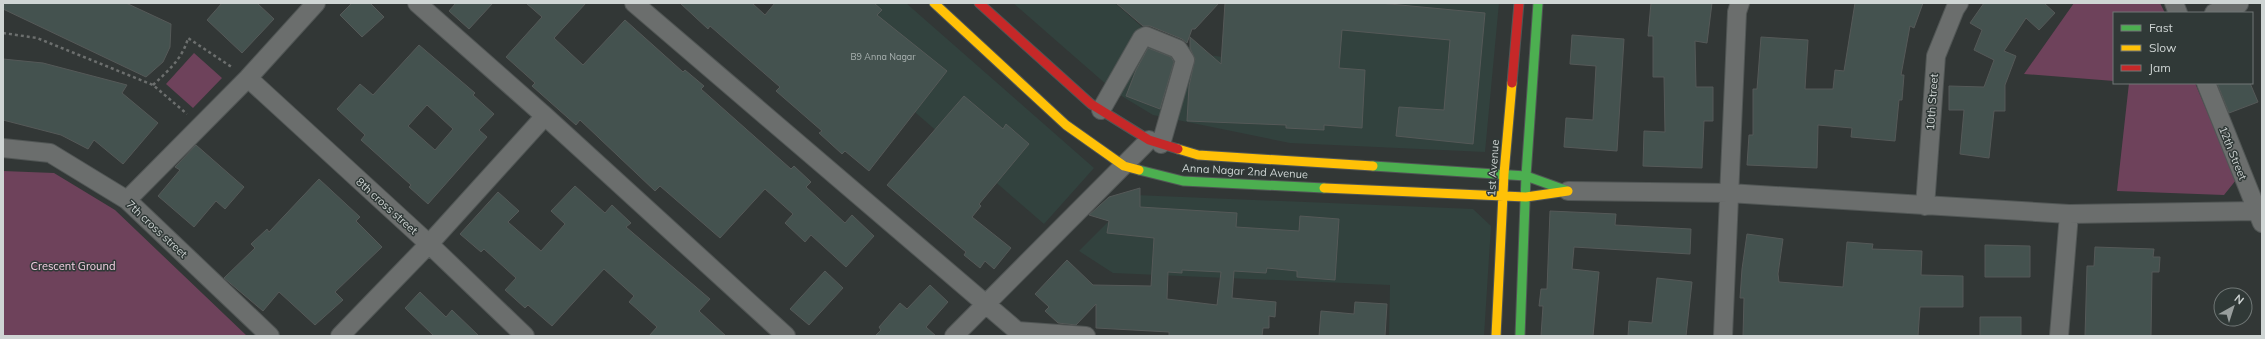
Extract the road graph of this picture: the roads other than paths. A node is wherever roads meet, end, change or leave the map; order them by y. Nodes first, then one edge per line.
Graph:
1 (316, 3) edge
2 (416, 3) edge
3 (634, 3) edge
4 (934, 3) edge
5 (979, 3) edge
6 (1519, 3) edge
7 (1538, 3) edge
8 (1740, 3) edge
9 (1959, 3) edge
10 (2240, 4) edge
11 (2217, 12) edge
12 (248, 78) junction
13 (2206, 84) edge
14 (1101, 110) junction
15 (545, 116) junction
16 (1155, 142) junction
17 (3, 148) edge
18 (1124, 166) junction
19 (1504, 174) junction
20 (1526, 176) junction
21 (1568, 191) junction
22 (1729, 193) junction
23 (1503, 196) junction
24 (1526, 197) junction
25 (128, 200) junction
26 (1925, 206) junction
27 (2069, 214) junction
28 (2259, 216) edge
29 (429, 244) junction
30 (986, 304) junction
31 (1020, 334) edge
32 (270, 336) edge
33 (340, 336) edge
34 (525, 336) edge
35 (786, 336) edge
36 (954, 336) edge
37 (1086, 336) edge
38 (1496, 336) edge
39 (1520, 336) edge
40 (1723, 336) edge
41 (2059, 336) edge

1 - 12 street
2 - 15 street
3 - 30 street
4 - 18 main road, Anna Nagar 2nd Avenue
5 - 14 main road, Anna Nagar 2nd Avenue
6 - 19 main road, 1st Avenue
7 - 20 main road
8 - 22 street
9 - 26 street, 10th Street
10 - 11 street
12 - 25 street
12 - 29 street, 8th cross street
13 - 28 street, 12th Street
14 - 16 main road, Anna Nagar 2nd Avenue
14 - 16 street
15 - 29 street
15 - 35 street
16 - 18 street
16 - 19 main road, Anna Nagar 2nd Avenue
17 - 25 street, 7th cross street
18 - 23 main road, Anna Nagar 2nd Avenue
18 - 30 street
19 - 20 main road, Anna Nagar 2nd Avenue
19 - 23 main road, 1st Avenue
20 - 21 main road, Anna Nagar 2nd Avenue
20 - 24 main road
21 - 22 street
21 - 24 main road, Anna Nagar 2nd Avenue
22 - 26 street
22 - 40 street
23 - 24 main road, Anna Nagar 2nd Avenue
23 - 38 main road, 1st Avenue
24 - 39 main road
25 - 32 street, 7th cross street
26 - 27 street
27 - 28 street
27 - 41 street
29 - 33 street
29 - 34 street, 8th cross street
30 - 31 street
30 - 36 street
31 - 37 street

